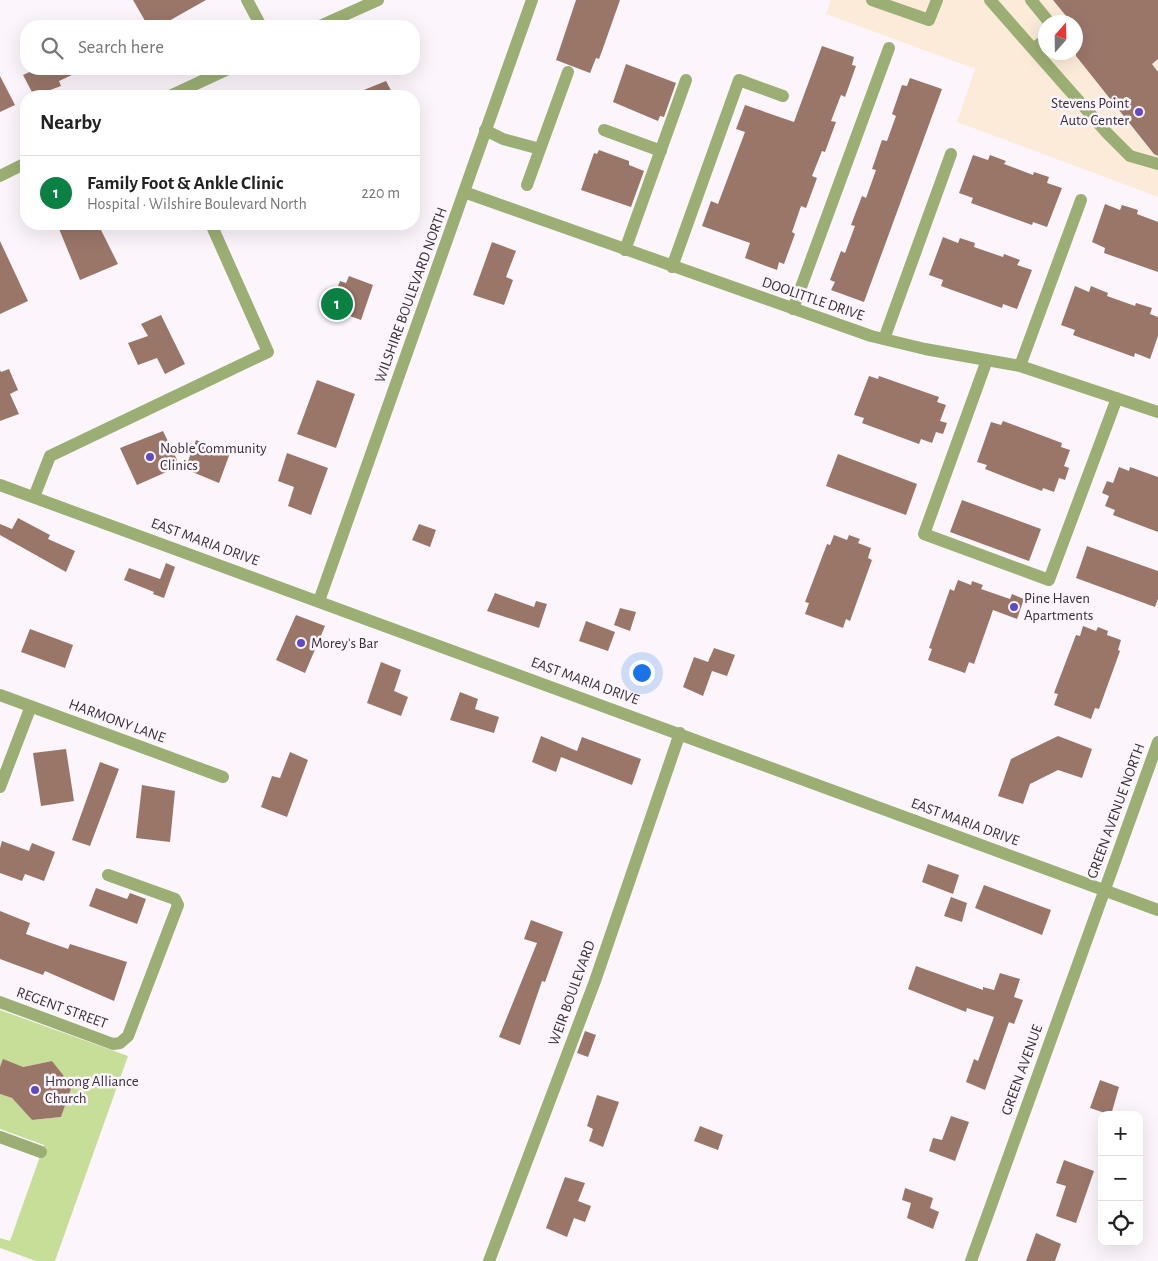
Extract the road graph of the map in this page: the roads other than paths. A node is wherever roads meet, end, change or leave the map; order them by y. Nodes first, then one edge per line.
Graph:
1 (247, 0) edge
2 (378, 0) edge
3 (532, 0) edge
4 (872, 0) edge
5 (937, 0) edge
6 (990, 0) edge
7 (1031, 0) edge
8 (1043, 15) edge
9 (258, 20) edge
10 (333, 20) edge
11 (1038, 45) edge
12 (889, 48) dead end
13 (1033, 49) junction
14 (568, 72) dead end
15 (215, 75) edge
16 (686, 80) dead end
17 (183, 90) edge
18 (783, 96) dead end
19 (485, 130) junction
20 (604, 130) dead end
21 (540, 149) junction
22 (661, 151) junction
23 (951, 154) dead end
24 (1158, 164) edge
25 (20, 166) edge
26 (0, 176) edge
27 (527, 185) dead end
28 (464, 192) junction
29 (1081, 200) dead end
30 (214, 230) edge
31 (625, 250) junction
32 (672, 267) junction
33 (793, 309) junction
34 (884, 339) junction
35 (987, 360) junction
36 (1020, 366) junction
37 (1116, 398) junction
38 (1157, 410) edge
39 (0, 485) edge
40 (34, 497) junction
41 (319, 601) junction
42 (0, 695) edge
43 (30, 706) junction
44 (680, 734) junction
45 (1158, 742) edge
46 (223, 777) dead end
47 (0, 786) edge
48 (108, 875) dead end
49 (1104, 891) junction
50 (1158, 910) edge
51 (0, 1002) edge
52 (0, 1137) edge
53 (41, 1152) dead end
54 (489, 1261) edge
55 (971, 1261) edge

1 - 9 street
2 - 10 street
3 - 19 street, WILSHIRE BOULEVARD NORTH
4 - 5 street
6 - 13 street
7 - 8 street
11 - 13 street
12 - 33 street
13 - 24 street
14 - 21 street
15 - 17 street
16 - 22 street
18 - 32 street
19 - 21 street
19 - 28 street, WILSHIRE BOULEVARD NORTH
20 - 22 street
21 - 27 street
22 - 31 street
23 - 34 street
25 - 26 street
28 - 31 street, DOOLITTLE DRIVE
28 - 41 street, WILSHIRE BOULEVARD NORTH
29 - 36 street
30 - 40 street
31 - 32 street, DOOLITTLE DRIVE
32 - 33 street, DOOLITTLE DRIVE
33 - 34 street, DOOLITTLE DRIVE
34 - 35 street, DOOLITTLE DRIVE
35 - 36 street, DOOLITTLE DRIVE
35 - 37 street
36 - 37 street, DOOLITTLE DRIVE
37 - 38 street, DOOLITTLE DRIVE
39 - 40 street, EAST MARIA DRIVE
40 - 41 street, EAST MARIA DRIVE
41 - 44 street, EAST MARIA DRIVE
42 - 43 street, HARMONY LANE
43 - 46 street, HARMONY LANE
43 - 47 street
44 - 49 street, EAST MARIA DRIVE
44 - 54 street, WEIR BOULEVARD
45 - 49 street, GREEN AVENUE NORTH
48 - 51 street, REGENT STREET
49 - 50 street, EAST MARIA DRIVE
49 - 55 street, GREEN AVENUE
52 - 53 street

